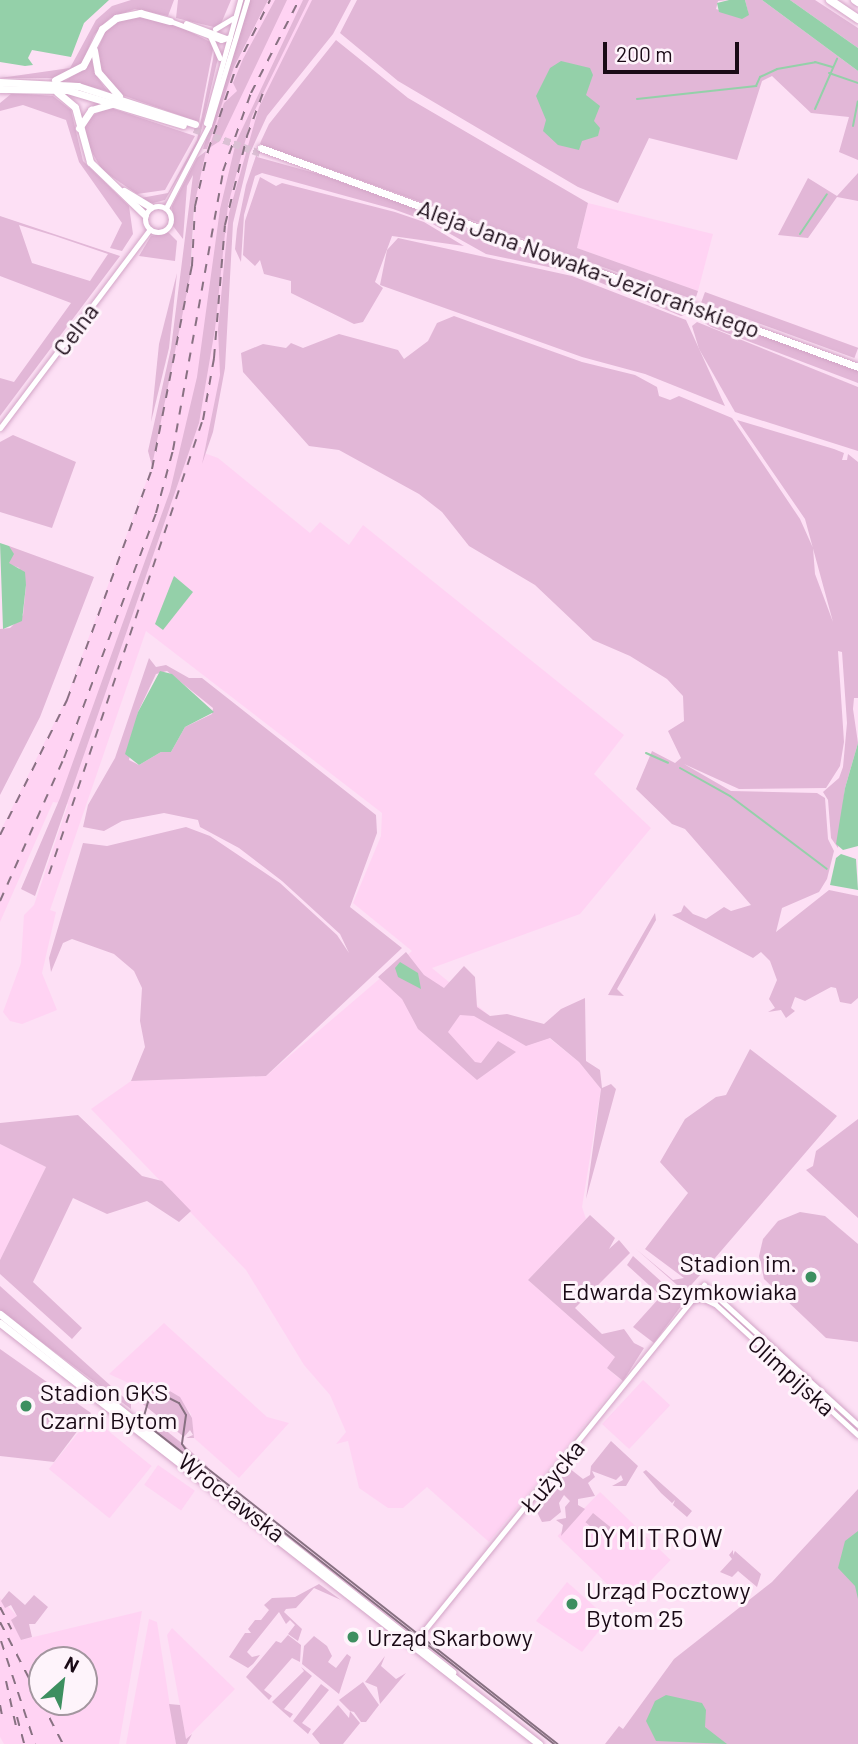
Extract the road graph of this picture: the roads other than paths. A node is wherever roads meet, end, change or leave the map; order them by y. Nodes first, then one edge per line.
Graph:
1 (240, 0) edge
2 (247, 0) edge
3 (830, 0) edge
4 (234, 16) junction
5 (858, 19) edge
6 (173, 21) junction
7 (238, 27) junction
8 (214, 30) junction
9 (210, 36) junction
10 (229, 38) junction
11 (94, 47) junction
12 (230, 52) junction
13 (220, 61) junction
14 (0, 82) edge
15 (43, 85) junction
16 (0, 89) edge
17 (121, 101) junction
18 (195, 127) tunnel mouth
19 (79, 129) junction
20 (201, 143) junction
21 (260, 150) tunnel mouth
22 (114, 186) junction
23 (151, 207) junction
24 (166, 208) junction
25 (145, 215) junction
26 (150, 229) junction
27 (858, 367) edge
28 (0, 428) edge
29 (704, 1285) joint
30 (691, 1302) junction
31 (0, 1314) edge
32 (0, 1323) edge
33 (858, 1425) edge
34 (858, 1435) edge
35 (413, 1645) junction
36 (540, 1744) edge

1 - 4 street
2 - 7 street
3 - 5 highway
4 - 8 street
4 - 10 street
6 - 8 street
6 - 9 street
6 - 11 main road
7 - 10 street
7 - 12 street
8 - 10 street
9 - 10 street
9 - 13 street
10 - 12 street
10 - 13 street
11 - 15 main road
11 - 17 main road
12 - 20 street
13 - 20 street
14 - 15 main road
15 - 16 main road
15 - 17 main road
15 - 19 main road
17 - 18 main road
17 - 19 main road
19 - 22 main road
20 - 24 street
21 - 27 main road, Aleja Jana Nowaka-Jeziorańskiego
22 - 23 main road
22 - 25 main road
23 - 24 street
23 - 25 street
24 - 26 street
25 - 26 street
26 - 28 street, Celna
29 - 30 street, Łużycka
29 - 33 street, Olimpijska
30 - 34 street, Olimpijska
30 - 35 street, Łużycka
31 - 35 main road, Wrocławska
32 - 35 main road, Wrocławska
35 - 36 main road, Wrocławska

